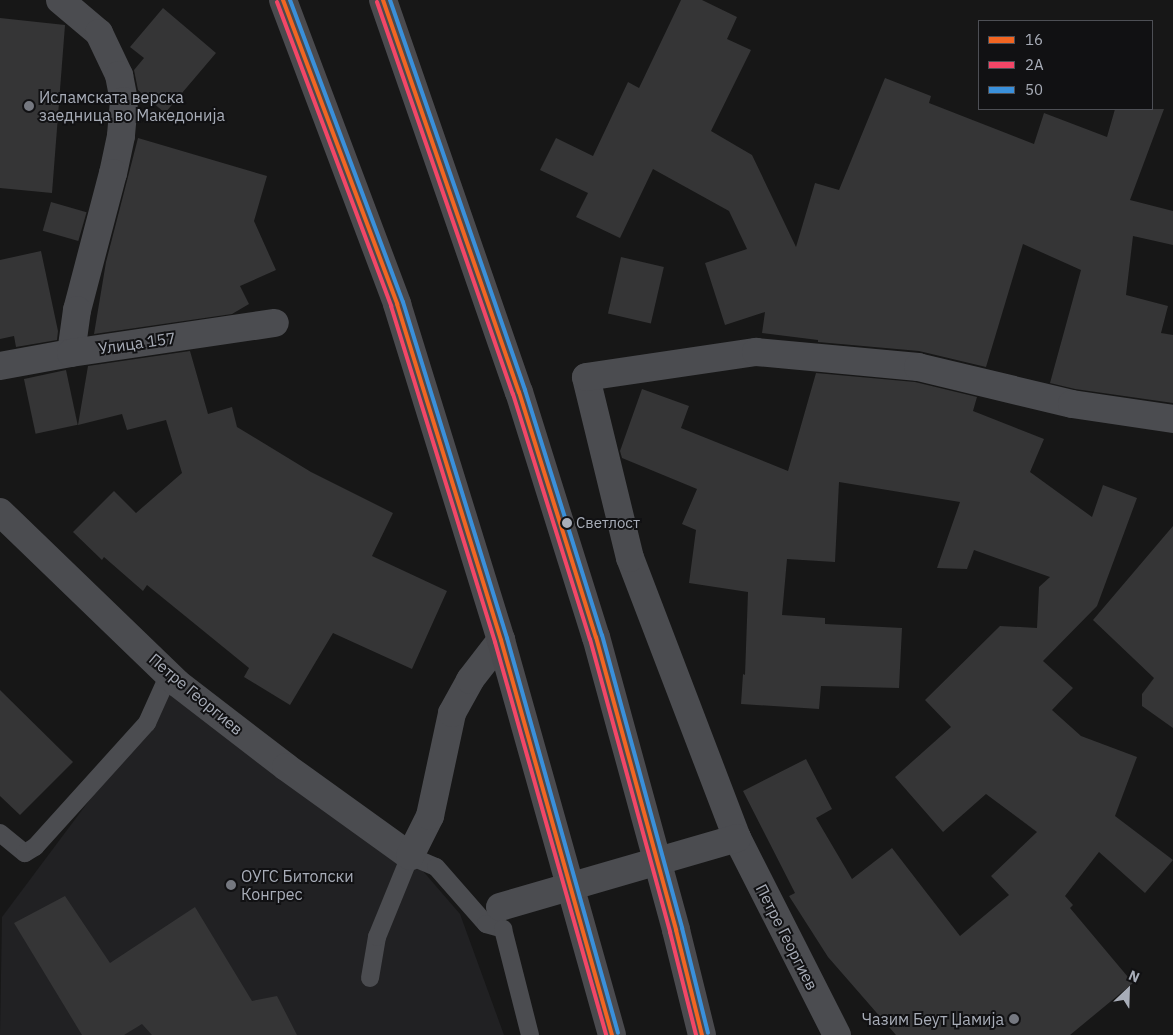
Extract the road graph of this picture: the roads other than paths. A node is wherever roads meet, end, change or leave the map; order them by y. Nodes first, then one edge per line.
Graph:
1 (60, 0) edge
2 (283, 0) edge
3 (383, 0) edge
4 (275, 323) dead end
5 (71, 353) junction
6 (0, 366) edge
7 (1173, 419) edge
8 (0, 512) edge
9 (501, 640) junction
10 (169, 674) junction
11 (0, 833) edge
12 (737, 838) junction
13 (410, 856) junction
14 (500, 906) dead end
15 (370, 978) dead end
16 (530, 1035) edge
17 (612, 1035) edge
18 (702, 1035) edge
19 (837, 1035) edge

1 - 5 street
2 - 9 street
3 - 18 street
4 - 5 street, Улица 157
5 - 6 street, Улица 157
7 - 12 street, Петре Георгиев
8 - 10 street, Петре Георгиев
9 - 13 street
9 - 17 street
10 - 11 lane
10 - 13 street, Петре Георгиев
12 - 14 street, bridge
12 - 19 street, Петре Георгиев
13 - 15 lane
13 - 16 lane

